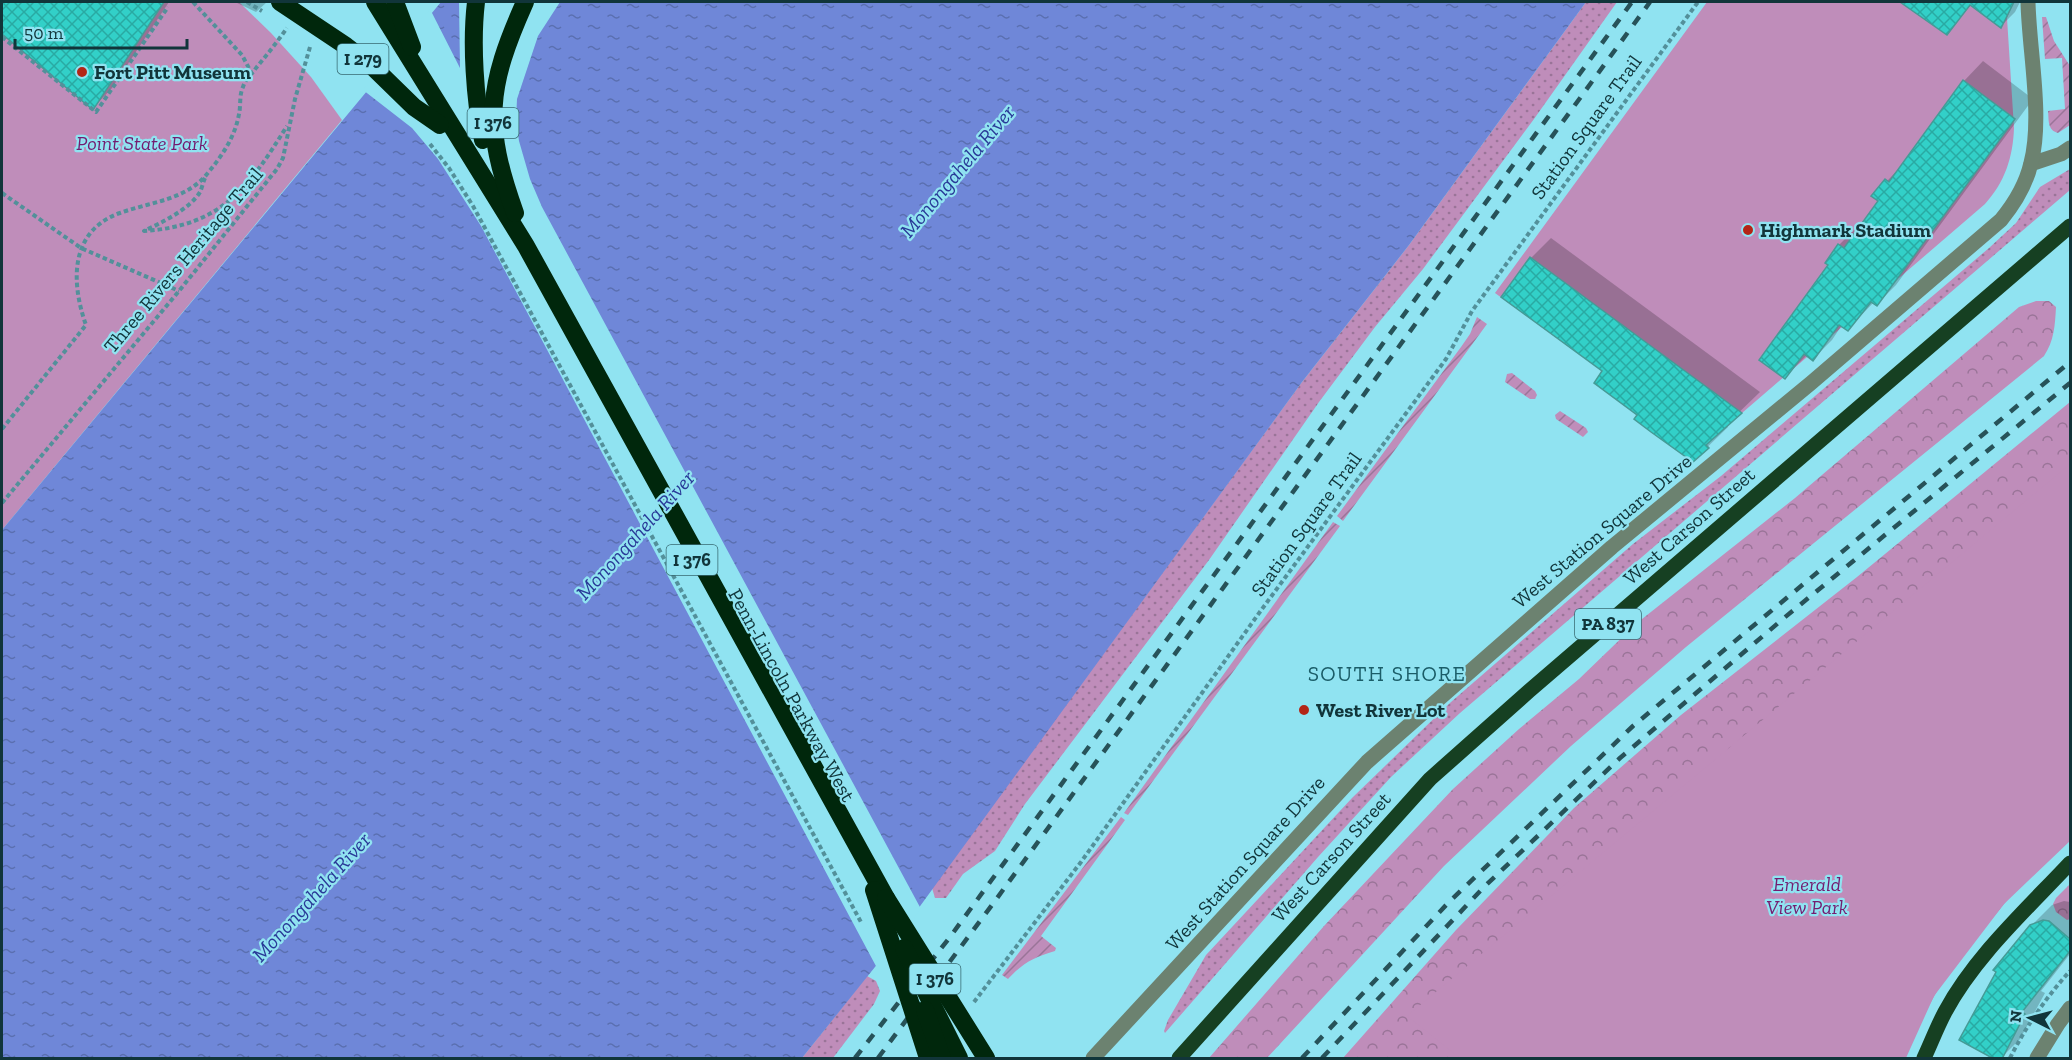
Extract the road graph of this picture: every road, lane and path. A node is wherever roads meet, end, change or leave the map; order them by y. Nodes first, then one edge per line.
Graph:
1 (193, 2) edge
2 (247, 2) edge
3 (280, 2) edge
4 (375, 2) edge
5 (395, 2) edge
6 (477, 2) edge
7 (525, 2) edge
8 (1698, 2) edge
9 (2028, 2) edge
10 (168, 7) dead end
11 (265, 13) dead end
12 (282, 23) dead end
13 (2, 37) edge
14 (315, 46) dead end
15 (252, 74) junction
16 (428, 87) junction
17 (290, 121) junction
18 (441, 125) junction
19 (426, 138) dead end
20 (2070, 148) edge
21 (2031, 164) junction
22 (205, 177) junction
23 (2, 193) edge
24 (2070, 226) edge
25 (510, 230) junction
26 (526, 246) junction
27 (81, 248) junction
28 (179, 291) junction
29 (2, 429) edge
30 (2, 503) edge
31 (2070, 863) edge
32 (880, 894) junction
33 (867, 934) dead end
34 (2070, 971) edge
35 (970, 1007) dead end
36 (2070, 1008) edge
37 (928, 1059) edge
38 (942, 1059) edge
39 (959, 1059) edge
40 (986, 1059) edge
41 (1093, 1059) edge
42 (1179, 1059) edge
43 (1924, 1059) edge
44 (2010, 1059) edge
45 (2037, 1059) edge

1 - 15 path
2 - 11 path, bridge
3 - 18 highway, I 279, bridge
4 - 16 highway, I 279
4 - 18 highway
5 - 16 highway
6 - 25 highway, I 376
7 - 26 highway, I 376
8 - 35 path, Station Square Trail
9 - 21 street, West Station Square Drive
10 - 13 path
12 - 15 path
14 - 17 path, Three Rivers Heritage Trail
15 - 22 path
16 - 26 highway, I 279
17 - 22 path
17 - 28 path, Three Rivers Heritage Trail
18 - 25 highway, I 279
19 - 33 path, bridge
20 - 21 street
21 - 41 street, West Station Square Drive
22 - 27 path
23 - 27 path
24 - 42 main road, West Carson Street / PA 837
25 - 32 highway, Penn-Lincoln Parkway West / I 376
26 - 32 highway, Penn-Lincoln Parkway West / I 376
27 - 28 path
27 - 29 path
28 - 30 path, Three Rivers Heritage Trail
31 - 43 main road
32 - 37 highway, bridge
32 - 38 highway, bridge
32 - 39 highway, Penn-Lincoln Parkway West / I 376, bridge
32 - 40 highway, Penn-Lincoln Parkway West / I 376, bridge
34 - 44 path
36 - 45 street

